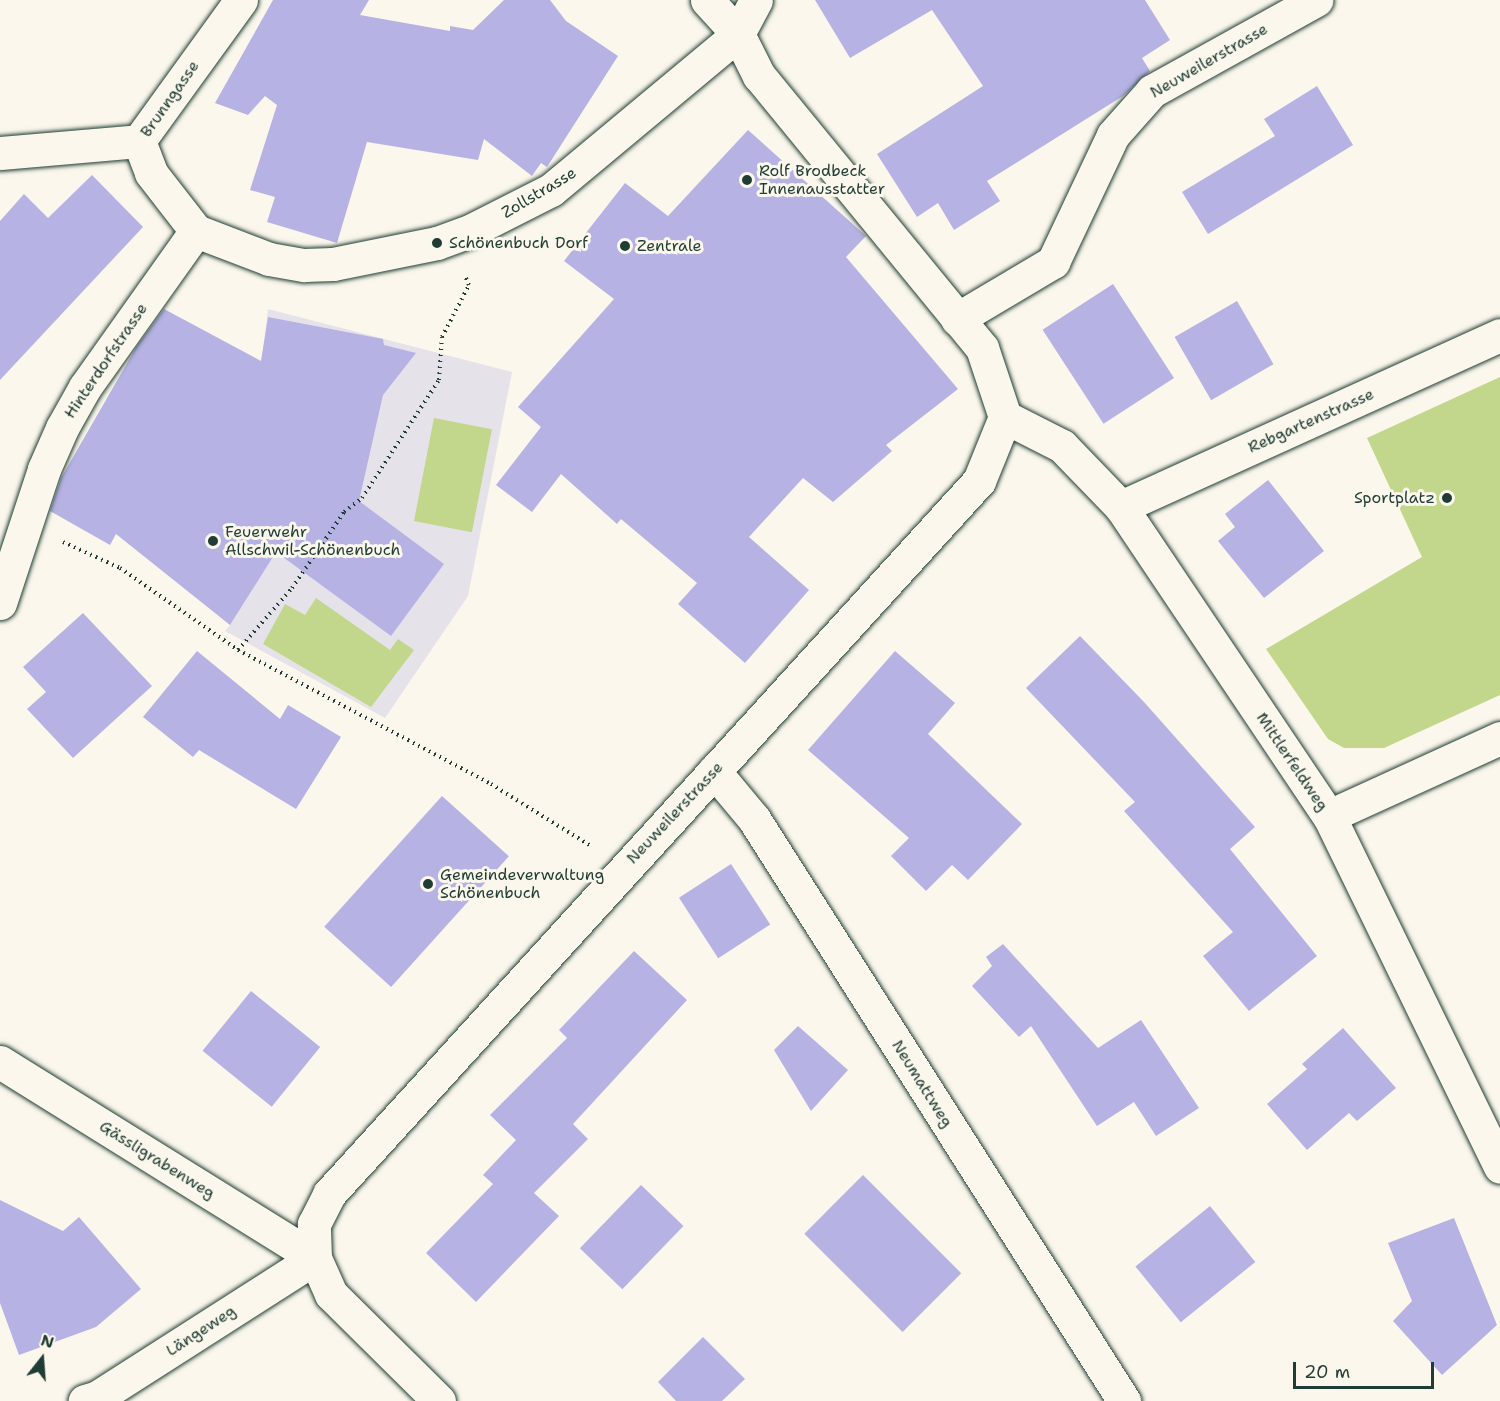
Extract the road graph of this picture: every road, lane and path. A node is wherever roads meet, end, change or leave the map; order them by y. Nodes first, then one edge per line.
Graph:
1 (241, 0) edge
2 (707, 0) edge
3 (756, 0) edge
4 (1316, 0) edge
5 (738, 34) junction
6 (139, 141) junction
7 (0, 153) edge
8 (196, 231) junction
9 (464, 273) dead end
10 (957, 319) junction
11 (1500, 335) edge
12 (1005, 417) junction
13 (1121, 507) junction
14 (53, 538) dead end
15 (0, 603) edge
16 (238, 650) junction
17 (1500, 738) edge
18 (714, 771) junction
19 (1329, 816) junction
20 (625, 866) junction
21 (0, 1062) edge
22 (1500, 1167) edge
23 (315, 1258) junction
24 (85, 1401) edge
25 (439, 1401) edge
26 (1124, 1401) edge

1 - 6 street, Brunngasse
2 - 5 street
3 - 5 street
4 - 10 street, Neuweilerstrasse
5 - 8 street, Zollstrasse
5 - 10 street
6 - 7 street
6 - 8 street, Brunngasse
8 - 15 street, Hinterdorfstrasse
9 - 16 path
10 - 12 street
11 - 13 street, Rebgartenstrasse
12 - 13 street, Mittlerfeldweg
12 - 18 street, Neuweilerstrasse
13 - 19 street, Mittlerfeldweg
14 - 16 path
16 - 20 path
17 - 19 street
18 - 20 street, Neuweilerstrasse
18 - 26 street, Neumattweg
19 - 22 street, Mittlerfeldweg
20 - 23 street, Neuweilerstrasse
21 - 23 street, Gässligrabenweg
23 - 24 street, Längeweg
23 - 25 street, Neuweilerstrasse

